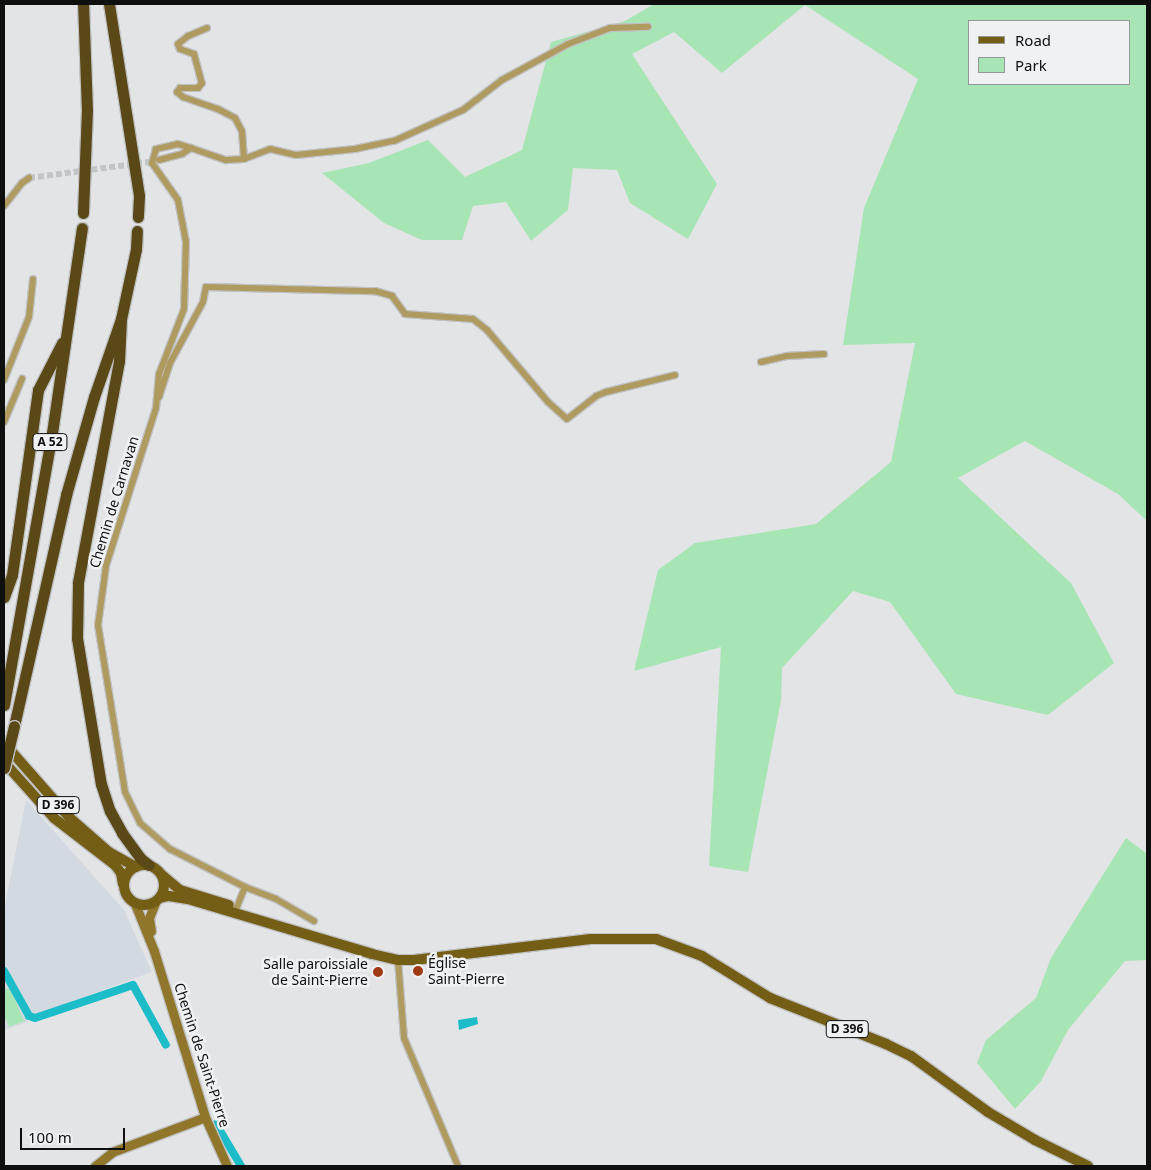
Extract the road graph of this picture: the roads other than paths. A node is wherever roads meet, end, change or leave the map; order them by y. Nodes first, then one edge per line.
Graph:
1 (83, 4) edge
2 (109, 4) edge
3 (648, 27) dead end
4 (207, 28) dead end
5 (192, 148) junction
6 (244, 159) junction
7 (159, 160) tunnel mouth
8 (29, 178) tunnel mouth
9 (4, 206) edge
10 (83, 213) dead end
11 (138, 216) dead end
12 (82, 228) dead end
13 (137, 231) dead end
14 (33, 279) dead end
15 (120, 318) junction
16 (67, 335) junction
17 (824, 354) dead end
18 (761, 362) dead end
19 (675, 375) dead end
20 (22, 379) dead end
21 (4, 380) edge
22 (156, 408) junction
23 (4, 422) edge
24 (4, 597) edge
25 (17, 622) junction
26 (4, 674) edge
27 (4, 705) edge
28 (4, 743) edge
29 (4, 762) edge
30 (4, 768) edge
31 (149, 865) junction
32 (136, 867) junction
33 (162, 875) junction
34 (124, 884) junction
35 (245, 887) junction
36 (158, 901) junction
37 (135, 904) junction
38 (237, 908) junction
39 (314, 921) dead end
40 (305, 934) junction
41 (154, 951) junction
42 (398, 960) junction
43 (205, 1116) junction
44 (95, 1166) edge
45 (227, 1166) edge
46 (458, 1166) edge
47 (1088, 1166) edge

1 - 10 highway
2 - 11 highway
3 - 6 street
4 - 6 street
5 - 6 street
5 - 7 street
5 - 22 street, Chemin de Carnavan
8 - 9 street
12 - 16 highway, A 52
13 - 15 highway, A 52
14 - 21 street
15 - 30 highway, A 52, bridge
15 - 31 highway
16 - 24 highway
16 - 25 highway, A 52
17 - 18 street
19 - 22 street
20 - 23 street
22 - 35 street, Chemin de Carnavan
25 - 26 highway, A 52
25 - 27 highway
28 - 32 main road, D 396
29 - 34 main road, D 396
31 - 32 main road
31 - 33 main road
32 - 34 main road
33 - 36 main road
33 - 38 main road, D 396
34 - 37 main road
35 - 38 street
35 - 39 street, Chemin de Carnavan
36 - 37 main road
36 - 40 main road, D 396
36 - 41 main road, Chemin de Saint-Pierre
37 - 41 main road, Chemin de Saint-Pierre
38 - 40 main road, D 396
40 - 42 main road, D 396
41 - 43 main road, Chemin de Saint-Pierre
42 - 46 street
42 - 47 main road, D 396
43 - 44 main road
43 - 45 main road, Chemin de Saint-Pierre

